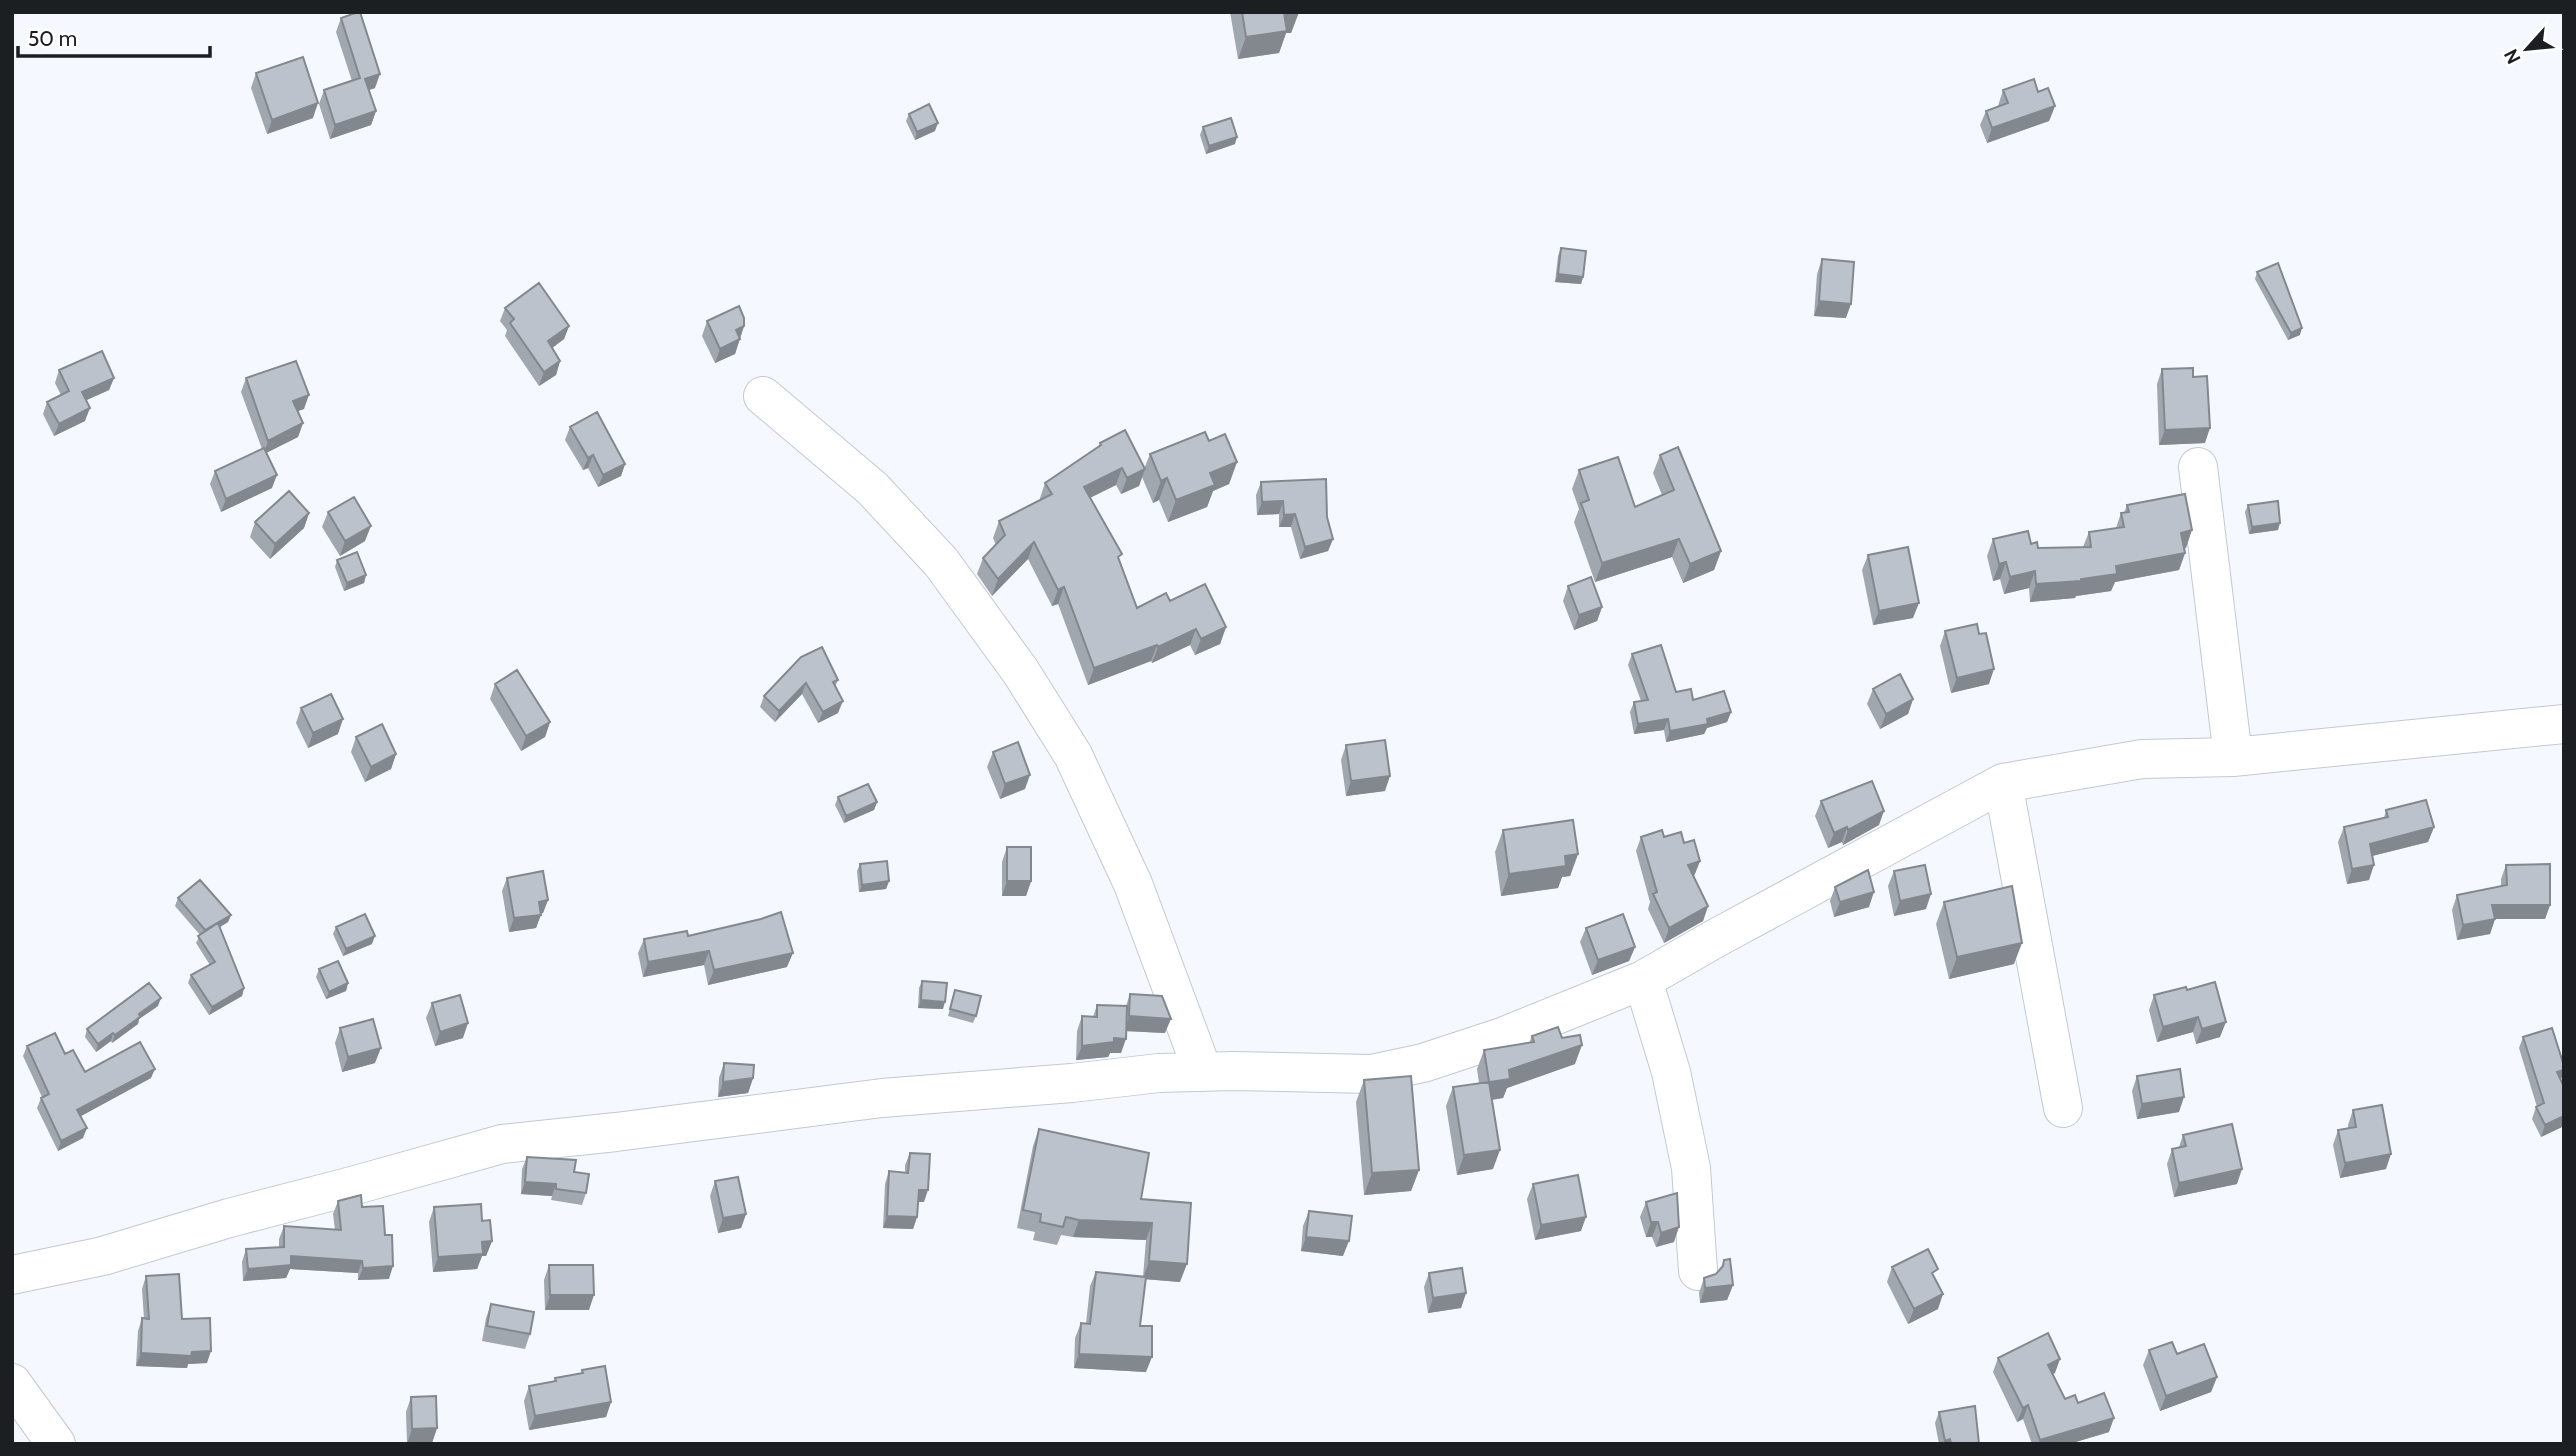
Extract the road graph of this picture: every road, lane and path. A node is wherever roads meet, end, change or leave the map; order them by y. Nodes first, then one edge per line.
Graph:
1 (762, 396) dead end
2 (2198, 467) dead end
3 (2564, 724) edge
4 (2232, 757) junction
5 (2003, 783) junction
6 (1643, 980) junction
7 (1203, 1072) junction
8 (2063, 1108) dead end
9 (1698, 1271) dead end
10 (12, 1275) edge
11 (12, 1383) edge
12 (57, 1444) edge

1 - 7 street
2 - 4 street
3 - 4 street
4 - 5 street
5 - 6 street
5 - 8 street
6 - 7 street
6 - 9 street
7 - 10 street
11 - 12 street

